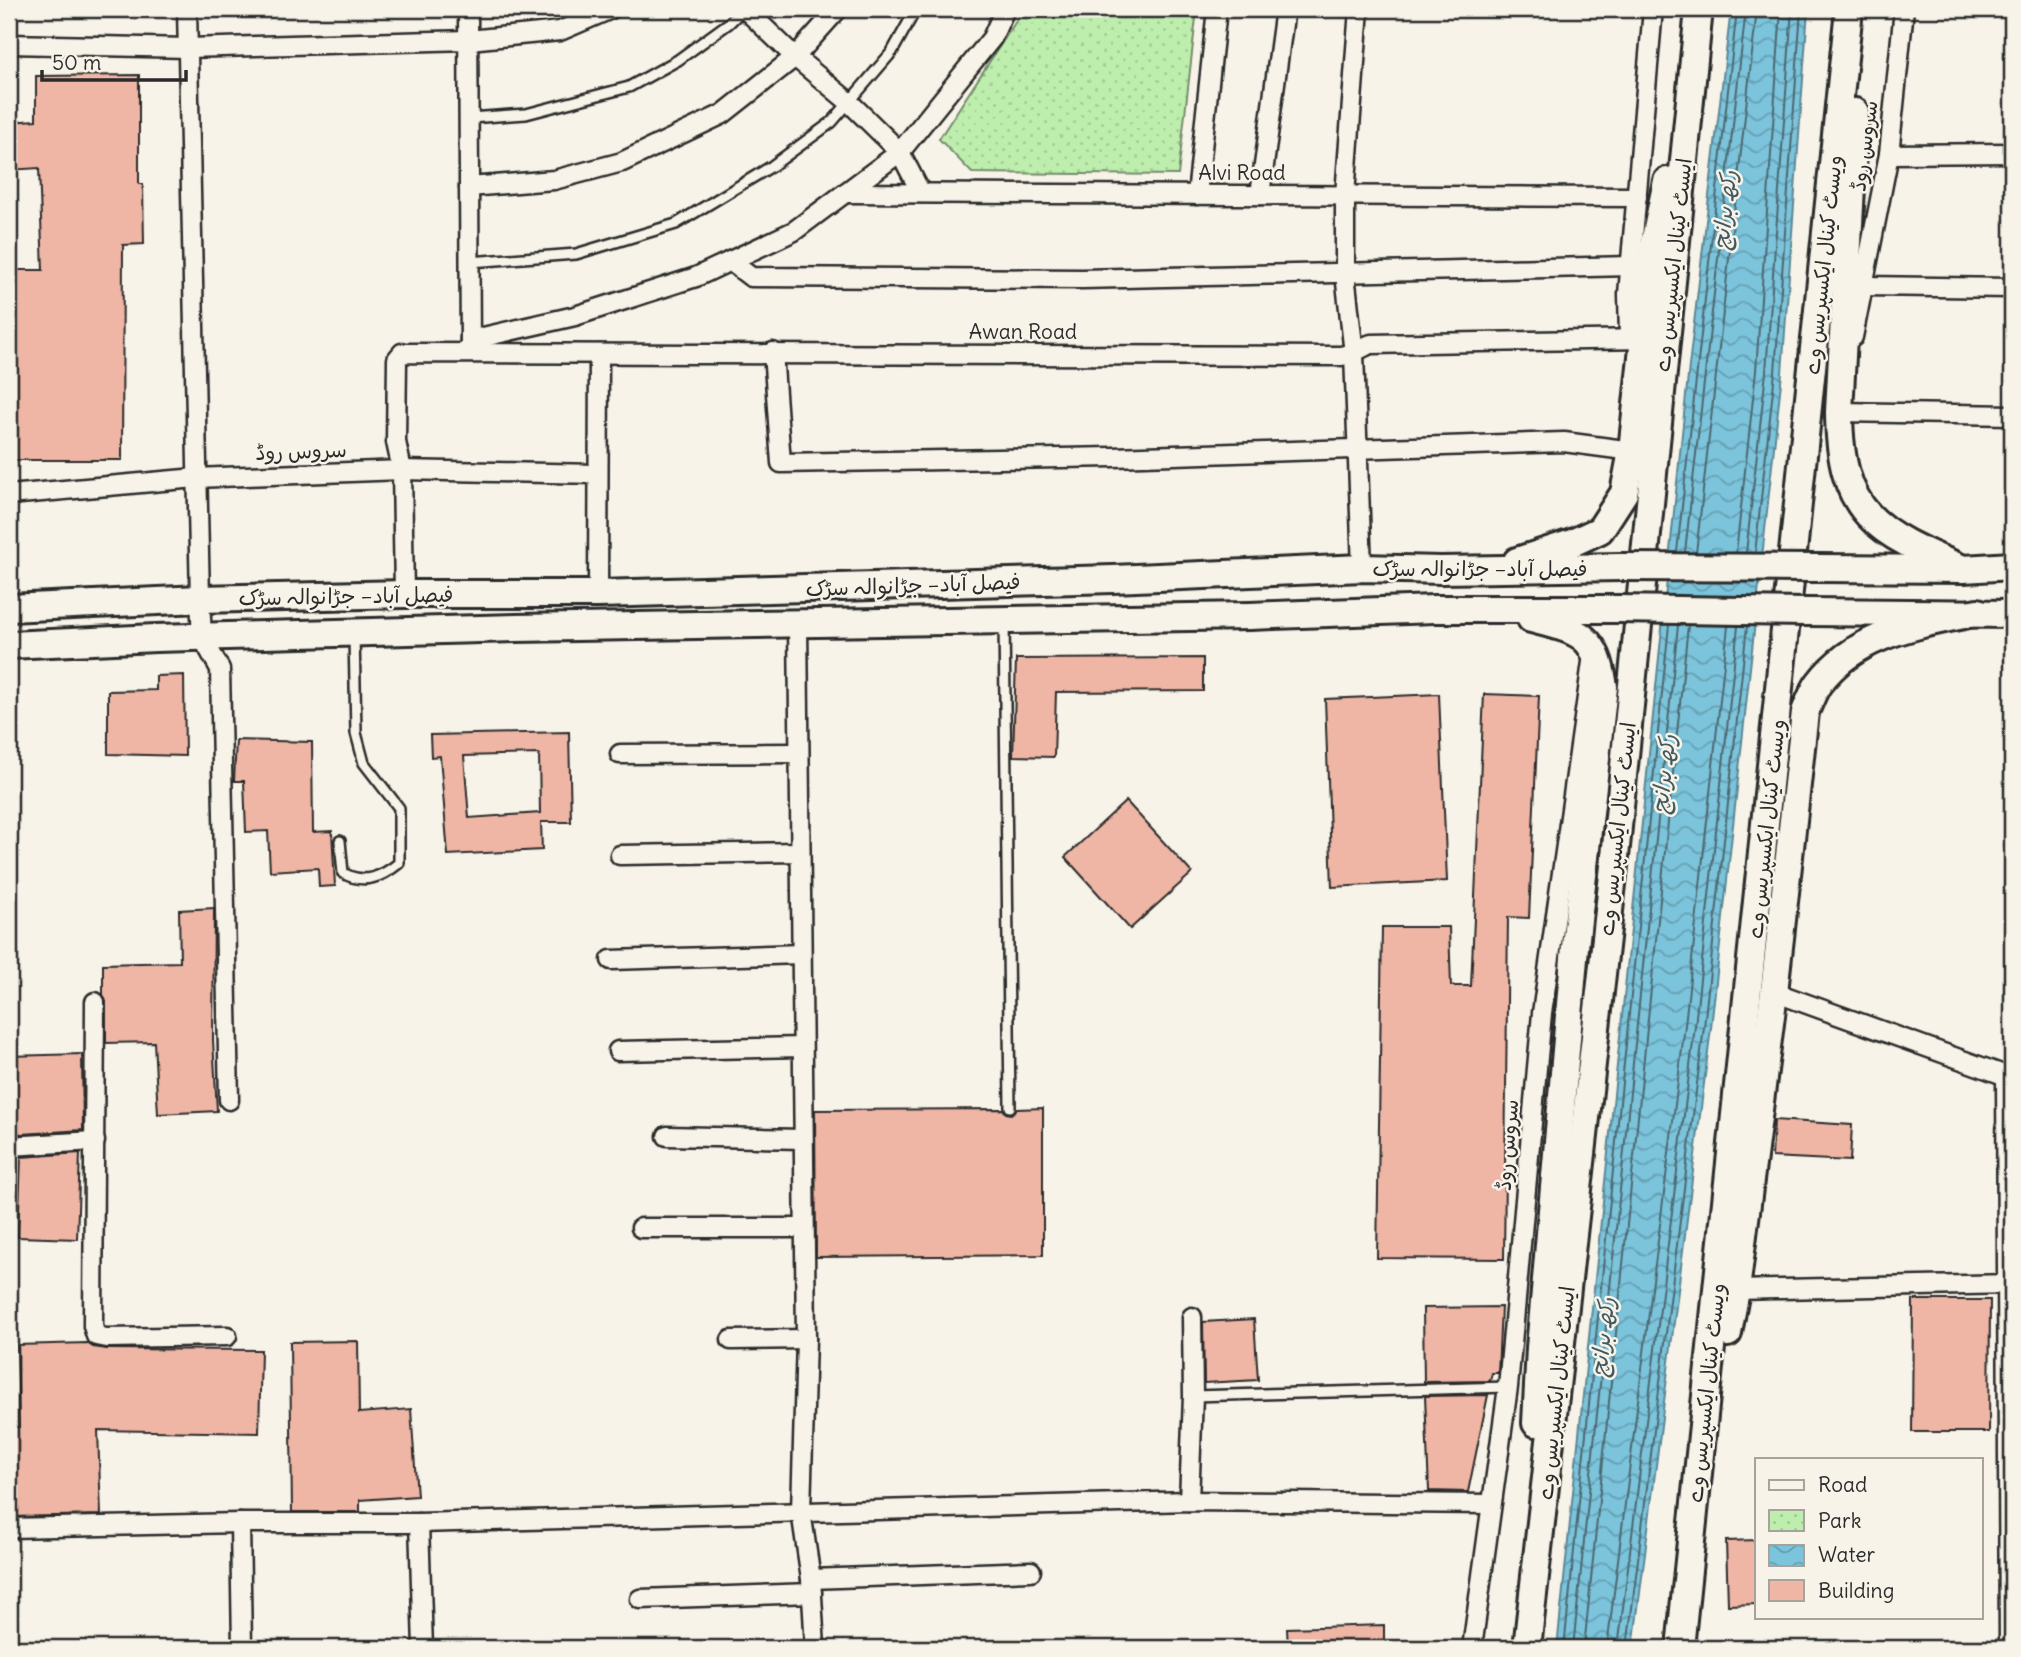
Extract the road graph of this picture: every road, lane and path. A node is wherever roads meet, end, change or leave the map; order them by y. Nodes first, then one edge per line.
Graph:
1 (187, 9) edge
2 (468, 9) edge
3 (611, 9) edge
4 (744, 9) edge
5 (838, 9) edge
6 (916, 9) edge
7 (1005, 9) edge
8 (1217, 9) edge
9 (1284, 9) edge
10 (1359, 9) edge
11 (1653, 9) edge
12 (1689, 9) edge
13 (1699, 9) edge
14 (1849, 9) edge
15 (1860, 9) edge
16 (1904, 9) edge
17 (469, 40) junction
18 (9, 44) edge
19 (188, 48) junction
20 (795, 57) junction
21 (849, 102) junction
22 (470, 118) junction
23 (900, 152) junction
24 (2012, 153) edge
25 (1889, 154) junction
26 (469, 187) junction
27 (846, 193) junction
28 (921, 193) junction
29 (1197, 195) junction
30 (1260, 195) junction
31 (1345, 195) junction
32 (1644, 208) junction
33 (730, 261) junction
34 (470, 262) junction
35 (1631, 267) junction
36 (1345, 274) junction
37 (1863, 286) junction
38 (2012, 288) edge
39 (1636, 339) junction
40 (470, 347) junction
41 (773, 352) junction
42 (599, 354) junction
43 (1353, 354) junction
44 (1839, 412) junction
45 (2012, 415) edge
46 (1356, 449) junction
47 (1632, 451) junction
48 (402, 470) junction
49 (597, 474) junction
50 (196, 478) junction
51 (9, 495) edge
52 (2012, 566) edge
53 (1362, 568) junction
54 (1493, 569) junction
55 (1963, 569) junction
56 (404, 594) junction
57 (597, 594) junction
58 (200, 599) junction
59 (9, 608) edge
60 (1490, 609) junction
61 (1978, 612) junction
62 (2012, 614) edge
63 (1004, 620) junction
64 (798, 624) junction
65 (354, 633) junction
66 (202, 637) junction
67 (9, 645) edge
68 (1594, 647) junction
69 (799, 753) junction
70 (620, 754) dead end
71 (340, 841) dead end
72 (800, 852) junction
73 (620, 855) dead end
74 (801, 954) junction
75 (611, 960) dead end
76 (1774, 992) junction
77 (95, 1002) dead end
78 (803, 1046) junction
79 (618, 1051) dead end
80 (2009, 1077) edge
81 (229, 1100) dead end
82 (1010, 1107) dead end
83 (667, 1136) dead end
84 (803, 1139) junction
85 (95, 1141) junction
86 (9, 1146) edge
87 (641, 1228) dead end
88 (804, 1228) junction
89 (2010, 1284) edge
90 (1737, 1290) junction
91 (1192, 1317) dead end
92 (227, 1336) dead end
93 (806, 1339) junction
94 (731, 1340) dead end
95 (1508, 1387) junction
96 (1193, 1396) junction
97 (1189, 1501) junction
98 (1490, 1504) junction
99 (801, 1511) junction
100 (1694, 1514) junction
101 (240, 1523) junction
102 (419, 1523) junction
103 (9, 1528) edge
104 (1031, 1571) dead end
105 (812, 1586) junction
106 (640, 1600) dead end
107 (242, 1648) edge
108 (423, 1648) edge
109 (815, 1648) edge
110 (1472, 1648) edge
111 (1525, 1648) edge
112 (1680, 1648) edge
113 (2009, 1648) edge

1 - 19 street
2 - 17 street
3 - 17 street
4 - 20 street
4 - 22 lane
5 - 20 street
6 - 21 lane
7 - 23 street
8 - 29 street
9 - 30 street
10 - 31 street
11 - 32 street
12 - 32 main road
13 - 111 main road, ایسٹ کینال ایکسپریس وے
14 - 100 main road, ویسٹ کینال ایکسپریس وے
15 - 44 main road
16 - 25 street, سروس روڈ
17 - 19 street
17 - 22 street
18 - 19 street
19 - 50 street
20 - 21 street
20 - 26 street
21 - 23 street
21 - 34 lane
22 - 26 street
23 - 27 street
23 - 28 street
24 - 25 street
25 - 37 street, سروس روڈ
26 - 34 street
27 - 28 street, Alvi Road
27 - 33 street
28 - 29 street, Alvi Road
29 - 30 street, Alvi Road
30 - 31 street, Alvi Road
31 - 32 street, Alvi Road
31 - 36 street
32 - 35 street
32 - 39 main road
33 - 36 street
33 - 40 street
34 - 40 street
35 - 36 street
35 - 39 street
36 - 43 street
37 - 38 street
37 - 44 street, سروس روڈ
39 - 43 street, Awan Road
39 - 47 main road
40 - 42 street, Awan Road
40 - 48 street, Awan Road
41 - 42 street, Awan Road
41 - 43 street, Awan Road
41 - 46 street
42 - 49 street
43 - 46 street
44 - 45 street
44 - 55 main road
46 - 47 street
46 - 53 street
47 - 54 main road
48 - 49 street, سروس روڈ
48 - 50 street, سروس روڈ
48 - 56 street
49 - 57 street
50 - 51 street, سروس روڈ
50 - 58 street
52 - 55 main road, فیصل آباد– جڑانوالہ سڑک
53 - 54 main road, فیصل آباد– جڑانوالہ سڑک
53 - 57 main road, فیصل آباد– جڑانوالہ سڑک
54 - 55 main road, فیصل آباد– جڑانوالہ سڑک, bridge
56 - 57 main road, فیصل آباد– جڑانوالہ سڑک
56 - 58 main road, فیصل آباد– جڑانوالہ سڑک
58 - 59 main road, فیصل آباد– جڑانوالہ سڑک
58 - 66 street
60 - 61 main road, فیصل آباد– جڑانوالہ سڑک, bridge
60 - 63 main road, فیصل آباد– جڑانوالہ سڑک
60 - 68 main road
61 - 62 main road
61 - 76 main road
63 - 64 main road, فیصل آباد– جڑانوالہ سڑک
63 - 82 lane
64 - 65 main road, فیصل آباد– جڑانوالہ سڑک
64 - 69 street
65 - 66 main road, فیصل آباد– جڑانوالہ سڑک
65 - 71 lane
66 - 67 main road, فیصل آباد– جڑانوالہ سڑک
66 - 81 street
68 - 95 street, سروس روڈ
68 - 111 main road
69 - 70 street
69 - 72 street
72 - 73 street
72 - 74 street
74 - 75 street
74 - 78 street
76 - 80 street
76 - 90 main road
77 - 85 street
78 - 79 street
78 - 84 street
80 - 89 street
83 - 84 street
84 - 88 street
85 - 86 street
85 - 92 street
87 - 88 street
88 - 93 street
89 - 90 street
89 - 113 street
90 - 100 main road
91 - 96 street
93 - 94 street
93 - 99 street
95 - 96 lane
95 - 98 street, سروس روڈ
96 - 97 street
97 - 98 street
97 - 99 street
98 - 110 street, سروس روڈ
99 - 102 street
99 - 105 street
100 - 112 main road, ویسٹ کینال ایکسپریس وے
101 - 102 street
101 - 103 street
101 - 107 street
102 - 108 street
104 - 105 street
105 - 106 street
105 - 109 street

